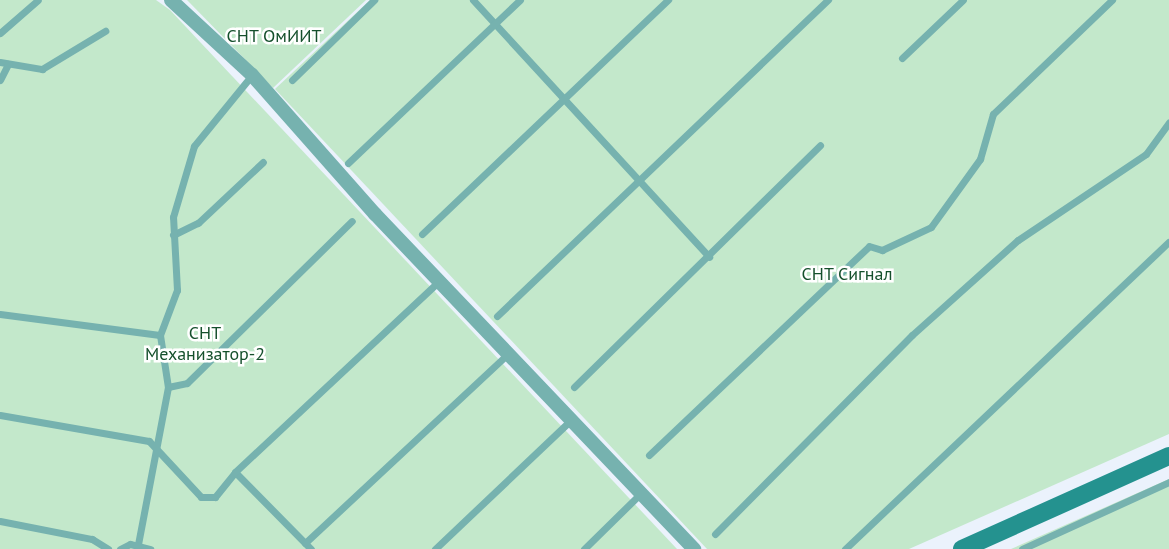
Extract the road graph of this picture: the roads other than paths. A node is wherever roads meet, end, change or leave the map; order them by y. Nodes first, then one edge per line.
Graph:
1 (38, 0) edge
2 (171, 0) edge
3 (374, 0) edge
4 (473, 0) edge
5 (520, 0) edge
6 (668, 0) edge
7 (828, 0) edge
8 (963, 0) edge
9 (1112, 0) edge
10 (496, 23) junction
11 (105, 31) dead end
12 (0, 33) edge
13 (902, 58) dead end
14 (4, 63) edge
15 (252, 75) junction
16 (0, 80) edge
17 (292, 80) dead end
18 (565, 98) junction
19 (1169, 122) edge
20 (820, 145) dead end
21 (262, 162) dead end
22 (348, 163) dead end
23 (639, 181) junction
24 (352, 221) dead end
25 (422, 234) dead end
26 (173, 236) junction
27 (1169, 243) edge
28 (709, 257) junction
29 (440, 280) junction
30 (0, 314) edge
31 (497, 316) dead end
32 (160, 335) junction
33 (509, 353) junction
34 (168, 387) junction
35 (574, 387) dead end
36 (0, 415) edge
37 (572, 419) junction
38 (159, 448) junction
39 (649, 455) dead end
40 (1169, 456) edge
41 (235, 472) junction
42 (1169, 482) edge
43 (642, 492) junction
44 (0, 521) edge
45 (715, 534) dead end
46 (308, 546) edge
47 (138, 547) edge
48 (108, 549) edge
49 (120, 549) edge
50 (150, 549) edge
51 (435, 549) edge
52 (584, 549) edge
53 (694, 549) edge
54 (845, 549) edge
55 (962, 549) edge
56 (1022, 549) edge

1 - 12 lane
2 - 15 street
3 - 17 lane
4 - 10 lane
5 - 10 lane
6 - 18 lane
7 - 23 lane
8 - 13 lane
9 - 39 lane
10 - 18 lane
10 - 22 lane
11 - 14 lane
14 - 16 lane
15 - 26 lane
15 - 29 street
18 - 23 lane
18 - 25 lane
19 - 45 lane
20 - 28 lane
21 - 26 lane
23 - 28 lane
23 - 31 lane
24 - 34 lane
26 - 32 lane
27 - 54 lane
28 - 35 lane
29 - 33 street
29 - 41 lane
30 - 32 lane
32 - 34 lane
33 - 37 street
33 - 46 lane
34 - 38 lane
36 - 38 lane
37 - 43 street
37 - 51 lane
38 - 41 lane
38 - 47 lane
40 - 55 street
41 - 46 lane
42 - 56 lane
43 - 52 lane
43 - 53 street
44 - 48 lane
47 - 49 lane
47 - 50 lane

